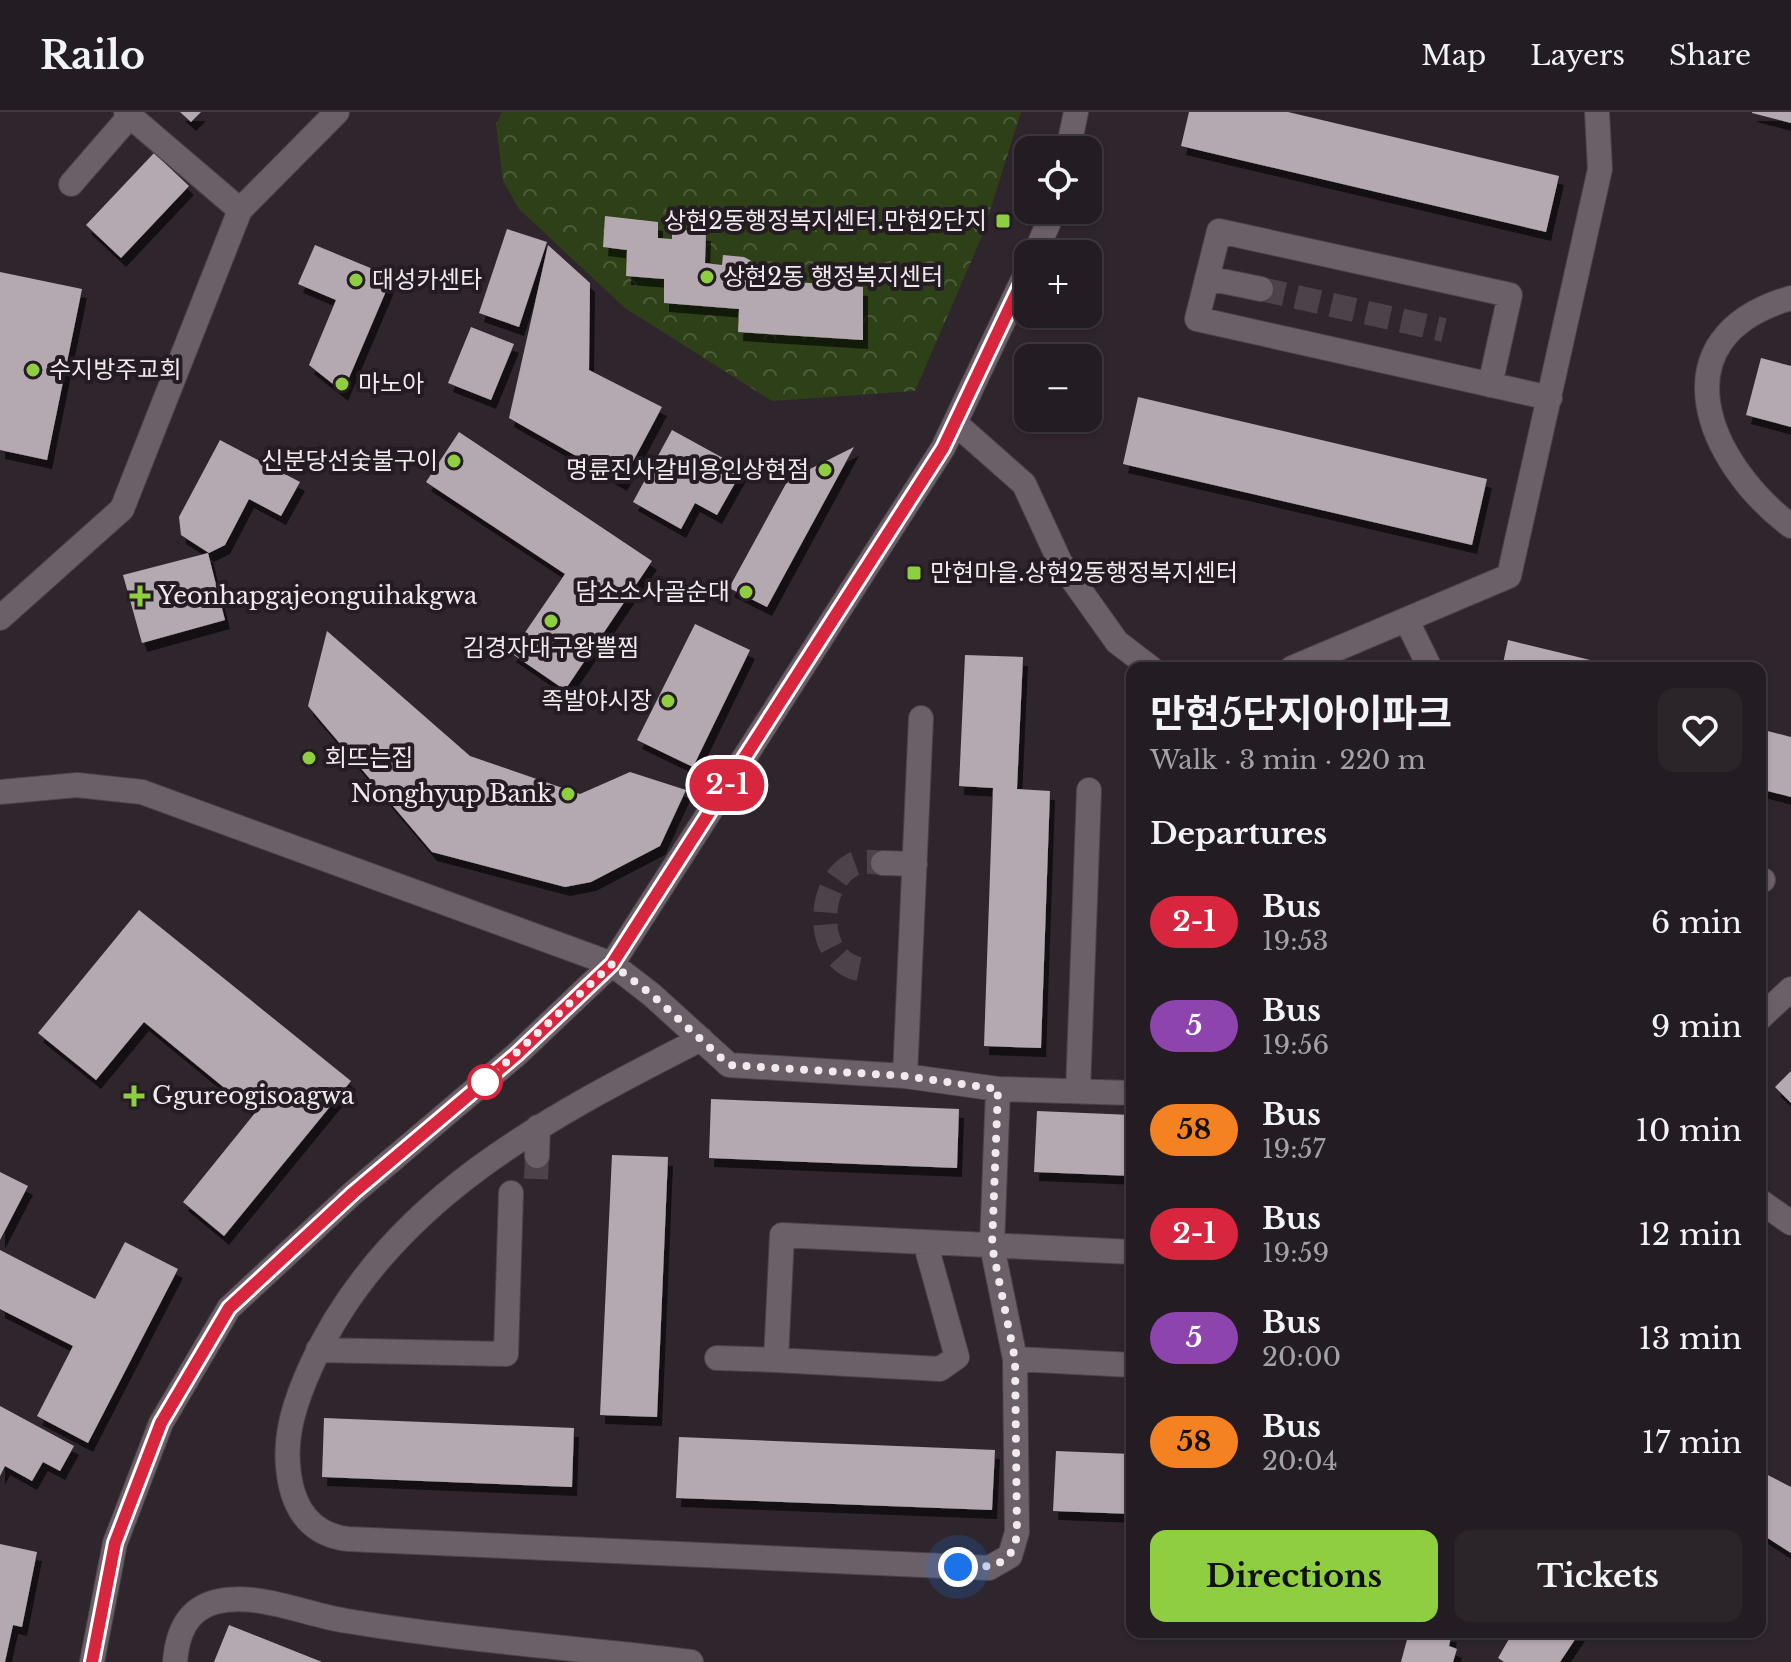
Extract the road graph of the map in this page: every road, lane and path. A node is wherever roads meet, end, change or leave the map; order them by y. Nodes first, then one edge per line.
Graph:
1 (337, 112) edge
2 (1076, 112) edge
3 (1597, 112) edge
4 (128, 114) edge
5 (1071, 136) edge
6 (71, 184) dead end
7 (240, 210) junction
8 (1207, 278) junction
9 (1261, 289) tunnel mouth
10 (1791, 298) edge
11 (1014, 299) edge
12 (1490, 385) junction
13 (1550, 398) junction
14 (955, 423) junction
15 (1791, 526) edge
16 (0, 618) edge
17 (1407, 621) junction
18 (1143, 662) edge
19 (1307, 662) edge
20 (1427, 662) edge
21 (921, 718) dead end
22 (1089, 790) dead end
23 (0, 792) edge
24 (883, 863) tunnel mouth
25 (915, 864) junction
26 (612, 964) junction
27 (1791, 989) edge
28 (1766, 1012) edge
29 (701, 1039) junction
30 (905, 1076) junction
31 (998, 1089) junction
32 (1078, 1091) junction
33 (1126, 1093) edge
34 (538, 1127) junction
35 (537, 1156) tunnel mouth
36 (511, 1193) tunnel mouth
37 (1766, 1205) edge
38 (1791, 1223) edge
39 (925, 1242) junction
40 (992, 1246) junction
41 (1126, 1252) edge
42 (318, 1350) junction
43 (717, 1358) dead end
44 (1015, 1359) junction
45 (776, 1360) junction
46 (1126, 1365) edge
47 (92, 1662) edge
48 (175, 1662) edge
49 (691, 1662) edge

1 - 7 street
2 - 5 street
3 - 13 street
4 - 6 street
4 - 7 street
7 - 16 street
8 - 9 street
8 - 12 street
8 - 12 street
10 - 15 street
11 - 14 street
12 - 13 street
13 - 17 street
14 - 18 street
14 - 26 street
17 - 19 street
17 - 20 street
21 - 25 street
22 - 32 street
23 - 26 street
24 - 25 street
25 - 30 street
26 - 29 street
26 - 47 street
27 - 28 street
29 - 30 street
29 - 34 street
30 - 31 street
31 - 32 street
31 - 40 street
32 - 33 street
34 - 35 street
34 - 42 street
36 - 42 street
37 - 38 street
39 - 40 street
39 - 45 street
39 - 45 street
40 - 41 street
40 - 44 street
42 - 44 street
43 - 45 street
44 - 46 street
48 - 49 street

